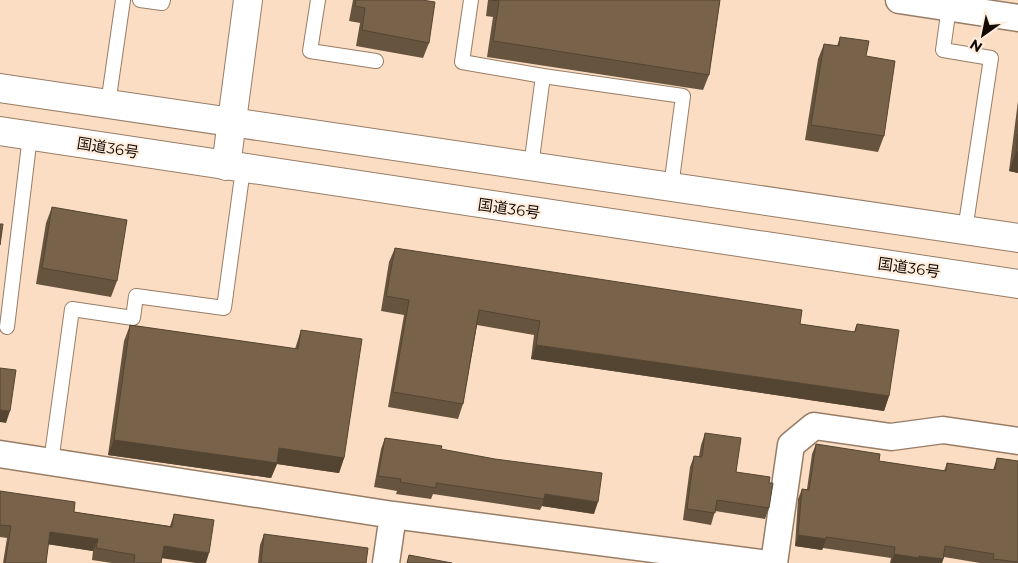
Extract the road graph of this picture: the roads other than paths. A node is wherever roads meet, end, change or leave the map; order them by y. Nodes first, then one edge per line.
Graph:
1 (123, 0) edge
2 (140, 0) edge
3 (163, 0) edge
4 (248, 0) edge
5 (318, 0) edge
6 (471, 0) edge
7 (899, 0) edge
8 (949, 8) junction
9 (1018, 18) edge
10 (376, 61) dead end
11 (543, 76) junction
12 (0, 88) edge
13 (108, 104) junction
14 (231, 124) junction
15 (0, 131) edge
16 (30, 136) junction
17 (531, 166) junction
18 (234, 167) junction
19 (671, 187) junction
20 (964, 230) junction
21 (1018, 238) edge
22 (1018, 284) edge
23 (7, 327) dead end
24 (1018, 441) edge
25 (0, 454) edge
26 (51, 462) junction
27 (393, 515) junction
28 (386, 563) edge
29 (760, 563) edge
30 (774, 563) edge

1 - 13 lane
2 - 3 lane
4 - 14 main road
5 - 10 lane
6 - 11 lane
7 - 8 street
8 - 9 street
8 - 20 lane
11 - 17 lane
11 - 19 lane
12 - 13 main road
13 - 14 main road
14 - 17 main road
14 - 18 main road
15 - 16 main road, 国道36号
16 - 18 main road, 国道36号
16 - 23 lane
17 - 19 main road
18 - 22 main road, 国道36号
18 - 26 lane
19 - 20 main road
20 - 21 main road
24 - 30 street
25 - 26 street
26 - 27 street
27 - 28 street
27 - 29 street

